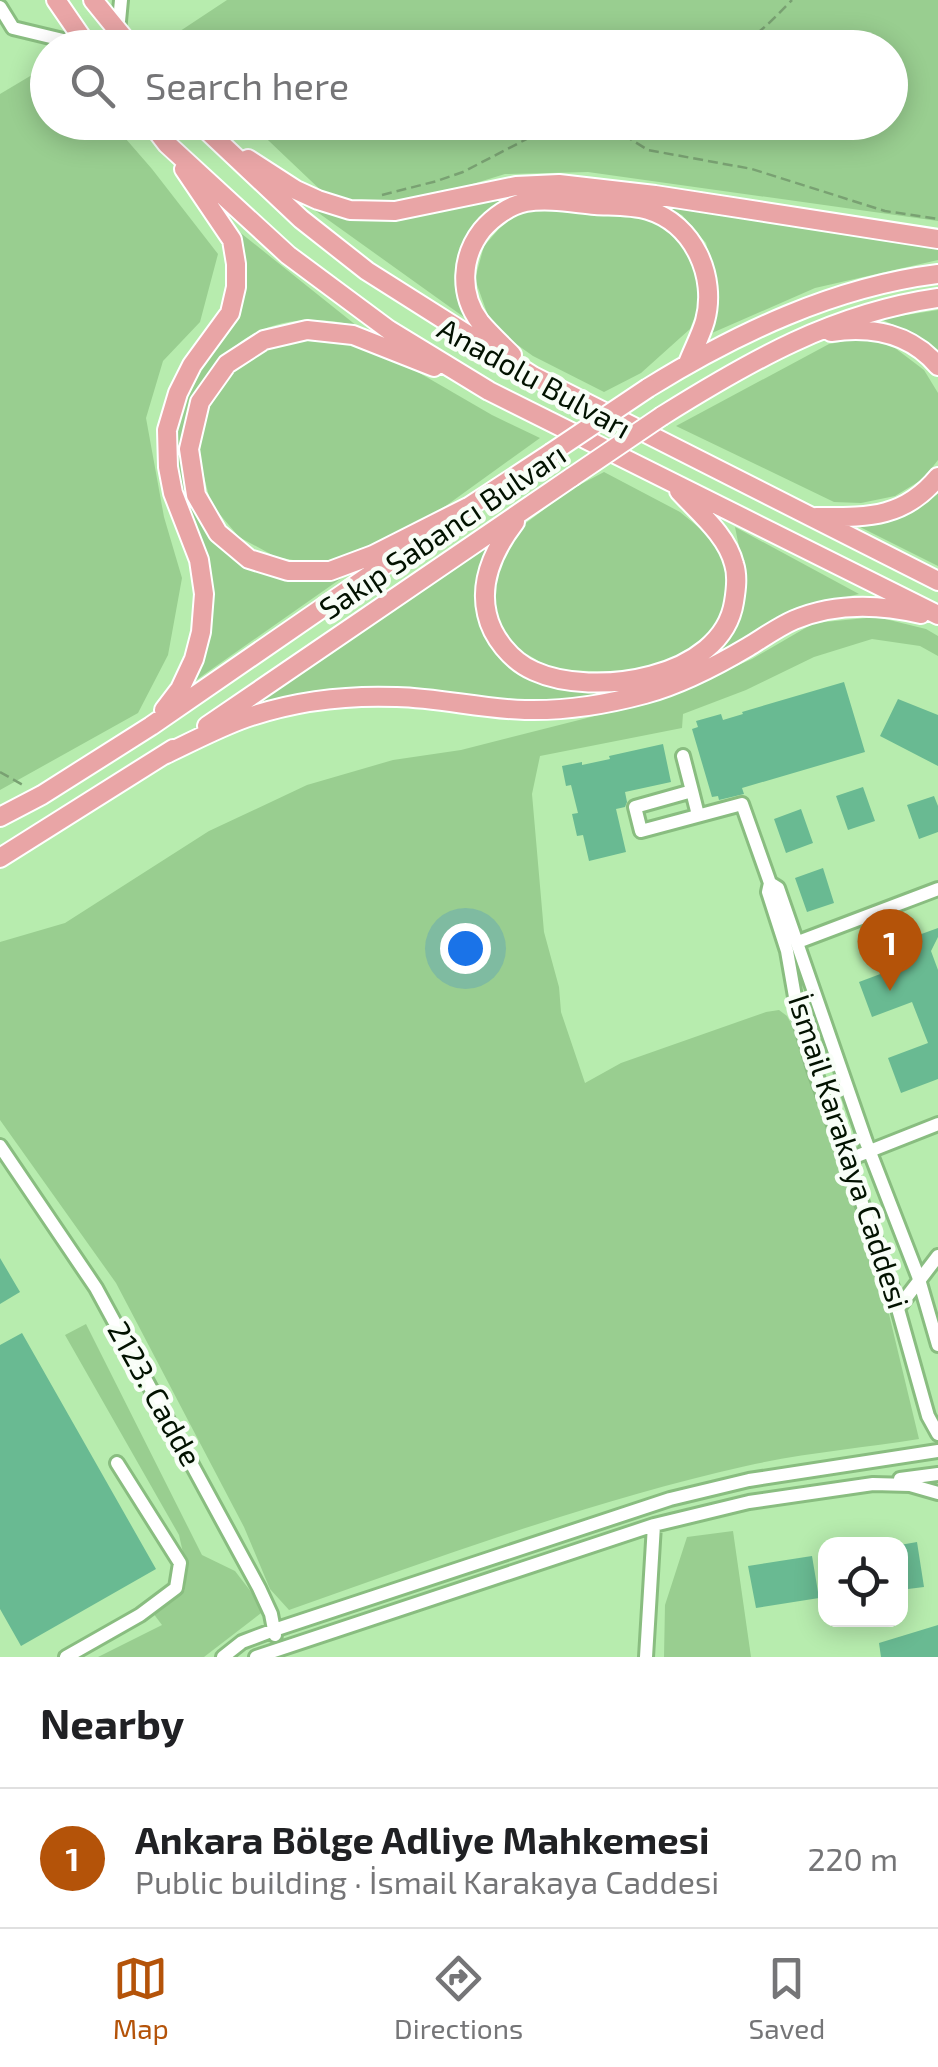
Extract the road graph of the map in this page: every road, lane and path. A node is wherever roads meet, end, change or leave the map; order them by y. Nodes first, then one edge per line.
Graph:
1 (56, 0) edge
2 (93, 0) edge
3 (121, 0) edge
4 (792, 0) edge
5 (0, 7) edge
6 (76, 30) edge
7 (116, 30) edge
8 (118, 30) edge
9 (763, 30) edge
10 (30, 32) edge
11 (164, 140) edge
12 (217, 140) edge
13 (222, 140) edge
14 (525, 140) edge
15 (632, 140) edge
16 (167, 144) junction
17 (374, 196) dead end
18 (938, 219) edge
19 (938, 239) edge
20 (938, 274) edge
21 (938, 298) edge
22 (796, 339) junction
23 (688, 364) junction
24 (938, 366) edge
25 (533, 376) junction
26 (489, 391) junction
27 (938, 477) edge
28 (672, 484) junction
29 (474, 504) junction
30 (527, 508) junction
31 (813, 518) junction
32 (938, 581) edge
33 (938, 616) edge
34 (151, 726) junction
35 (164, 755) junction
36 (683, 756) dead end
37 (0, 772) edge
38 (692, 791) junction
39 (42, 795) junction
40 (698, 814) junction
41 (0, 817) edge
42 (0, 858) edge
43 (770, 883) junction
44 (938, 889) edge
45 (798, 942) junction
46 (938, 1124) edge
47 (0, 1146) edge
48 (870, 1151) junction
49 (847, 1160) junction
50 (938, 1256) edge
51 (919, 1281) junction
52 (899, 1307) junction
53 (938, 1345) edge
54 (938, 1434) edge
55 (938, 1451) edge
56 (116, 1463) dead end
57 (938, 1474) edge
58 (873, 1484) junction
59 (938, 1493) edge
60 (654, 1526) junction
61 (274, 1630) junction
62 (277, 1653) edge
63 (66, 1657) edge
64 (223, 1657) edge
65 (256, 1657) edge
66 (646, 1657) edge

1 - 6 main road
2 - 7 main road
3 - 8 street
4 - 9 path
5 - 10 street
11 - 16 main road, Anadolu Bulvarı
12 - 25 main road, Anadolu Bulvarı
13 - 19 main road
14 - 17 path
15 - 18 path
16 - 26 main road, Anadolu Bulvarı
16 - 34 main road
20 - 23 main road, Sakıp Sabancı Bulvarı
21 - 22 main road, Sakıp Sabancı Bulvarı
22 - 24 main road
22 - 30 main road, Sakıp Sabancı Bulvarı, bridge
23 - 25 main road
23 - 29 main road, Sakıp Sabancı Bulvarı, bridge
25 - 31 main road, Anadolu Bulvarı
26 - 28 main road, Anadolu Bulvarı
26 - 29 main road
27 - 31 main road
28 - 30 main road
28 - 33 main road, Anadolu Bulvarı
29 - 34 main road, Sakıp Sabancı Bulvarı
30 - 35 main road, Sakıp Sabancı Bulvarı
31 - 32 main road, Anadolu Bulvarı
33 - 35 main road
34 - 39 main road, Sakıp Sabancı Bulvarı
35 - 42 main road, Sakıp Sabancı Bulvarı
36 - 38 street
37 - 39 path
38 - 40 street
38 - 40 street
39 - 41 main road, Sakıp Sabancı Bulvarı
40 - 43 street
43 - 45 street, İsmail Karakaya Caddesi
43 - 49 street, İsmail Karakaya Caddesi
44 - 45 street
45 - 48 street, İsmail Karakaya Caddesi
46 - 48 street
47 - 61 street, 2123. Cadde
48 - 49 street
48 - 51 street, İsmail Karakaya Caddesi
49 - 52 street, İsmail Karakaya Caddesi
50 - 51 street
51 - 52 street
51 - 53 street, İsmail Karakaya Caddesi
52 - 54 street, İsmail Karakaya Caddesi
55 - 61 street
56 - 63 street
57 - 58 street
58 - 59 street
58 - 60 street
60 - 62 street
60 - 66 street
61 - 62 street, 2123. Cadde
61 - 64 street
62 - 65 street

